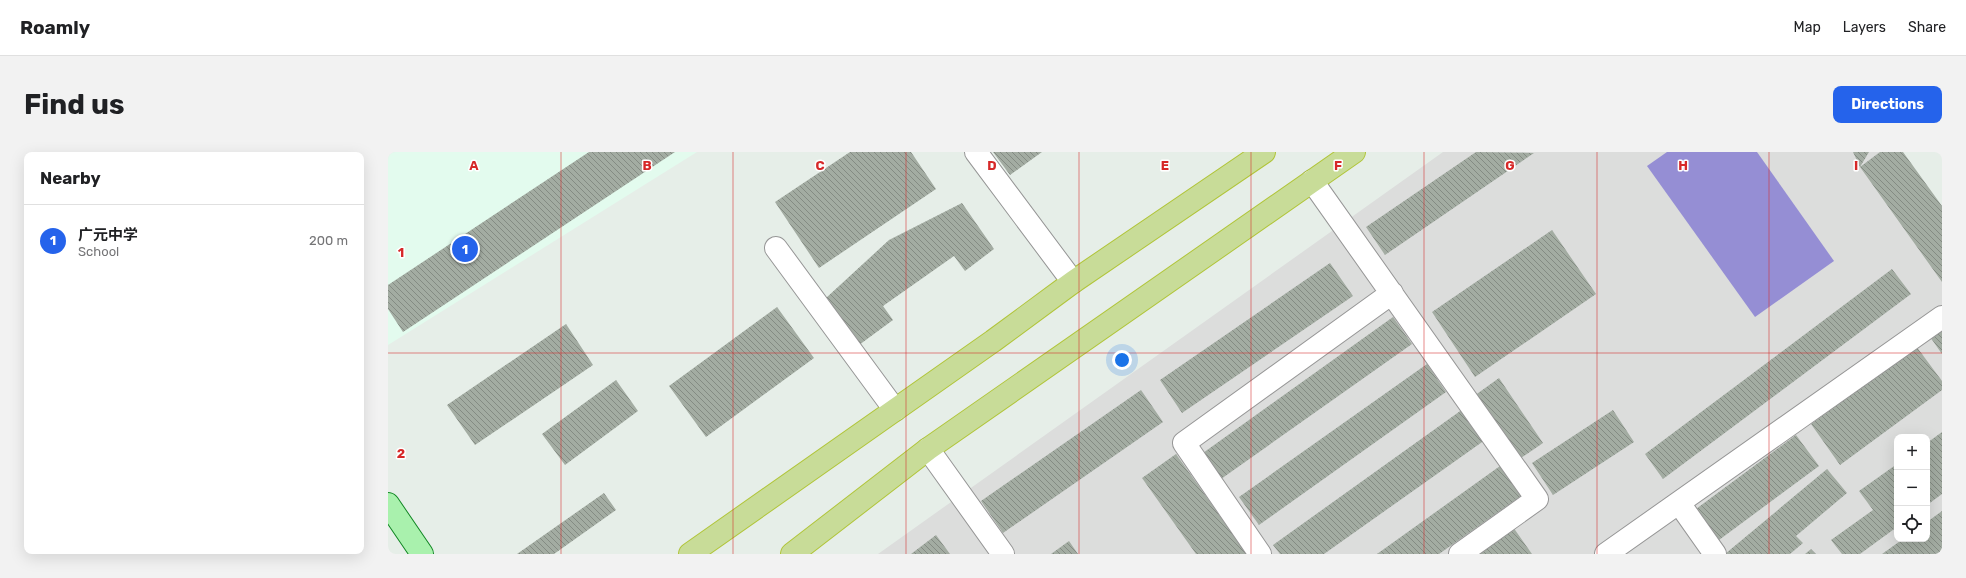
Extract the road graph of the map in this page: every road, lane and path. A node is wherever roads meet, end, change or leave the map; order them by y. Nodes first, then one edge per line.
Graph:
1 (976, 152) edge
2 (1264, 152) edge
3 (1354, 152) edge
4 (1312, 181) junction
5 (776, 248) dead end
6 (1073, 282) junction
7 (1392, 293) junction
8 (1942, 317) edge
9 (895, 410) junction
10 (928, 449) junction
11 (1679, 503) junction
12 (388, 504) edge
13 (422, 554) edge
14 (690, 554) edge
15 (792, 554) edge
16 (1003, 554) edge
17 (1260, 554) edge
18 (1460, 554) edge
19 (1606, 554) edge
20 (1715, 554) edge

1 - 6 street
2 - 6 highway
3 - 4 highway
4 - 7 street
4 - 10 highway
5 - 9 street
6 - 9 highway
7 - 17 street
7 - 18 street
8 - 11 street
9 - 14 highway
10 - 15 highway
10 - 16 street
11 - 19 street
11 - 20 street
12 - 13 main road

